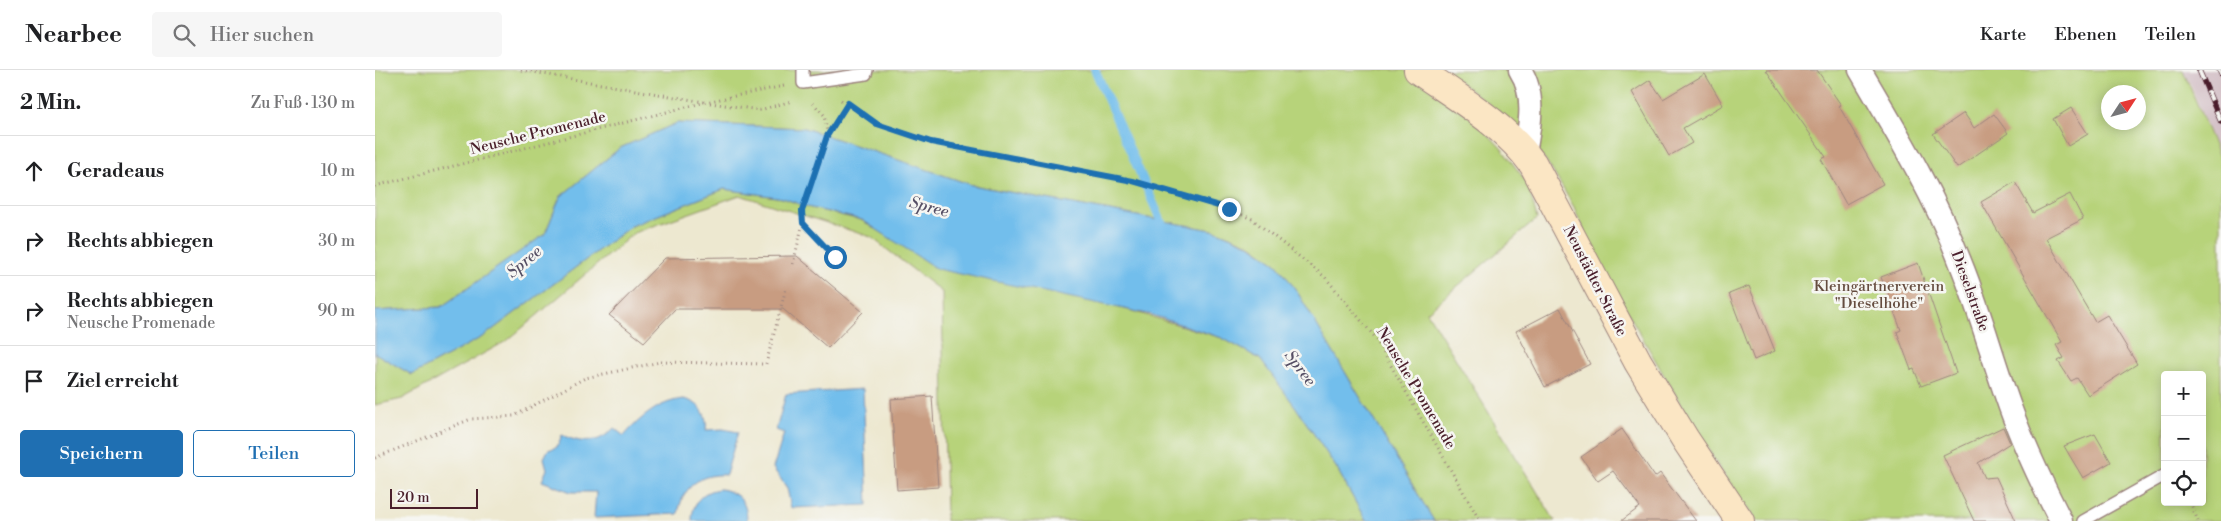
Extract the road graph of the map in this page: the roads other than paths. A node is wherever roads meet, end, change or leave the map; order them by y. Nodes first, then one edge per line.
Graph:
1 (803, 70) edge
2 (867, 70) edge
3 (1419, 70) edge
4 (1519, 70) edge
5 (1860, 70) edge
6 (1525, 153) junction
7 (2161, 477) edge
8 (1740, 521) edge
9 (2061, 521) edge
10 (2083, 521) edge

1 - 2 lane
3 - 6 street, Neustädter Straße
4 - 6 street
5 - 9 street, Dieselstraße
6 - 8 street, Neustädter Straße
7 - 10 lane

